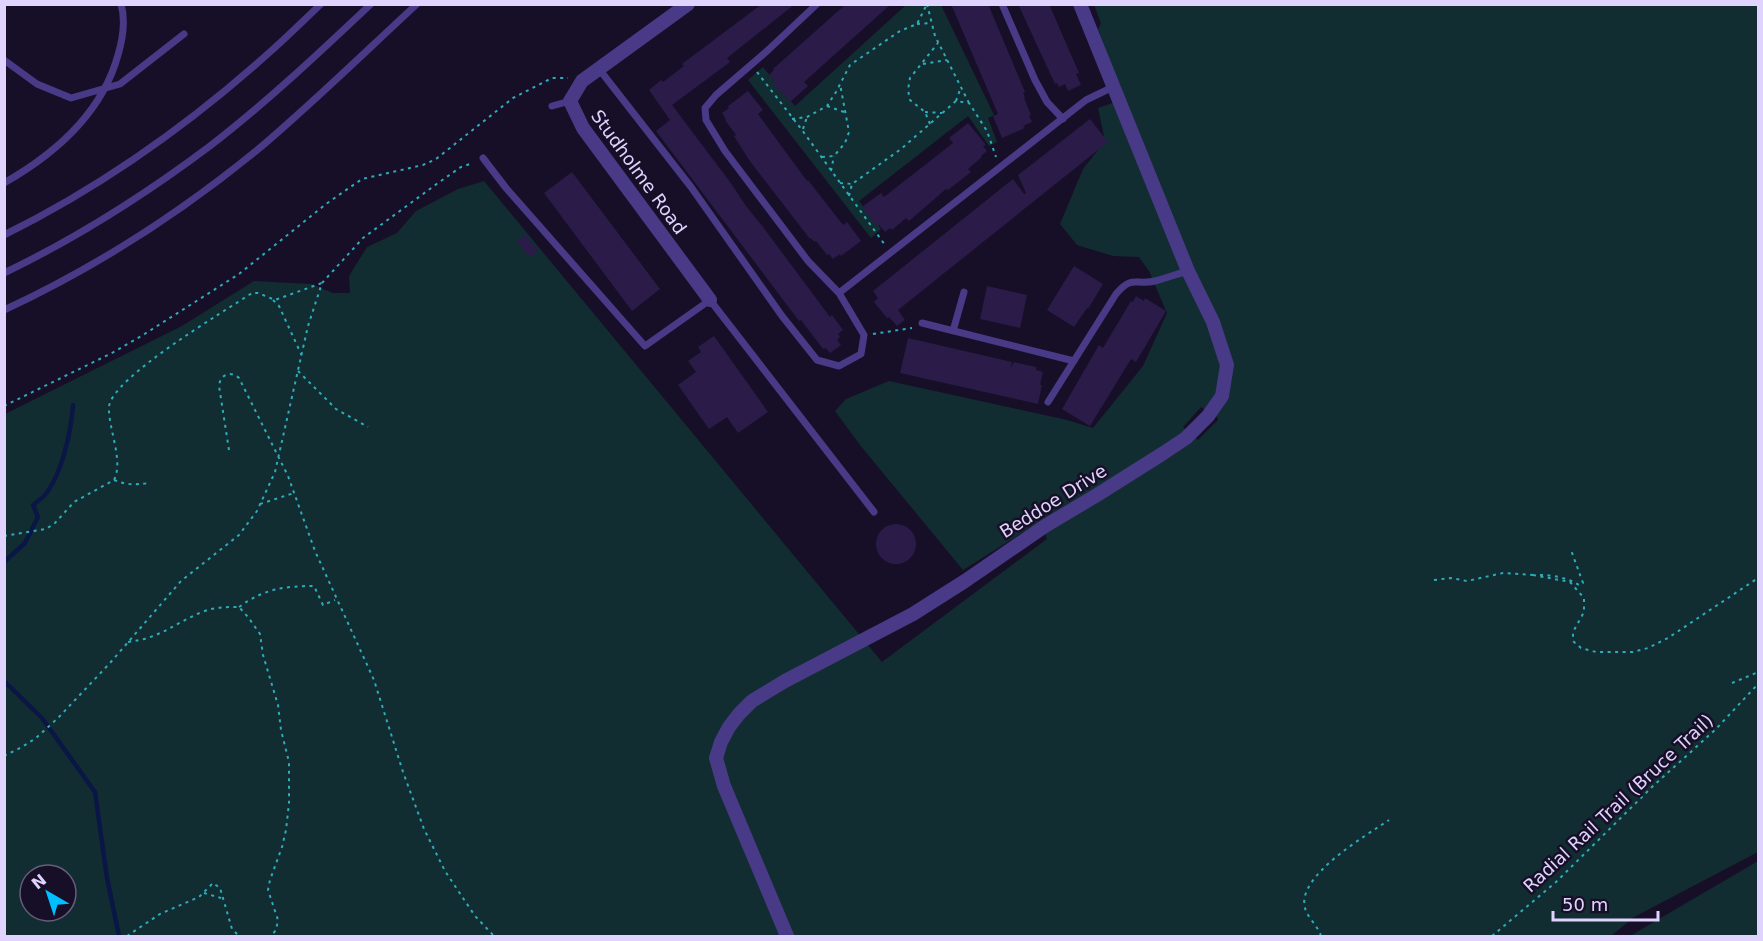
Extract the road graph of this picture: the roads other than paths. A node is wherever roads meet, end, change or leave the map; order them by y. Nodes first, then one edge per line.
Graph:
1 (121, 4) edge
2 (321, 4) edge
3 (371, 4) edge
4 (417, 4) edge
5 (688, 4) edge
6 (817, 4) edge
7 (1002, 4) edge
8 (1080, 4) edge
9 (184, 34) dead end
10 (4, 60) edge
11 (599, 69) junction
12 (1113, 87) junction
13 (103, 88) junction
14 (570, 101) junction
15 (552, 106) dead end
16 (1063, 119) junction
17 (483, 158) dead end
18 (4, 183) edge
19 (4, 235) edge
20 (1188, 271) junction
21 (4, 273) edge
22 (964, 292) dead end
23 (839, 293) junction
24 (710, 300) junction
25 (4, 310) edge
26 (922, 323) road end
27 (953, 331) junction
28 (1074, 361) junction
29 (1048, 402) dead end
30 (874, 512) dead end
31 (787, 936) edge

1 - 13 lane
2 - 19 lane
3 - 21 lane
4 - 25 lane
5 - 11 street, Studholme Road
6 - 23 lane
7 - 16 lane
8 - 12 street, Beddoe Drive
9 - 13 lane
10 - 13 lane
11 - 14 street, Studholme Road
11 - 23 lane
12 - 16 lane
12 - 20 street, Beddoe Drive
13 - 18 lane
14 - 15 lane
14 - 24 street, Studholme Road
16 - 23 lane
17 - 24 lane
20 - 28 lane
20 - 31 street, Beddoe Drive
22 - 27 lane
24 - 30 lane
26 - 27 lane
27 - 28 lane
28 - 29 lane

